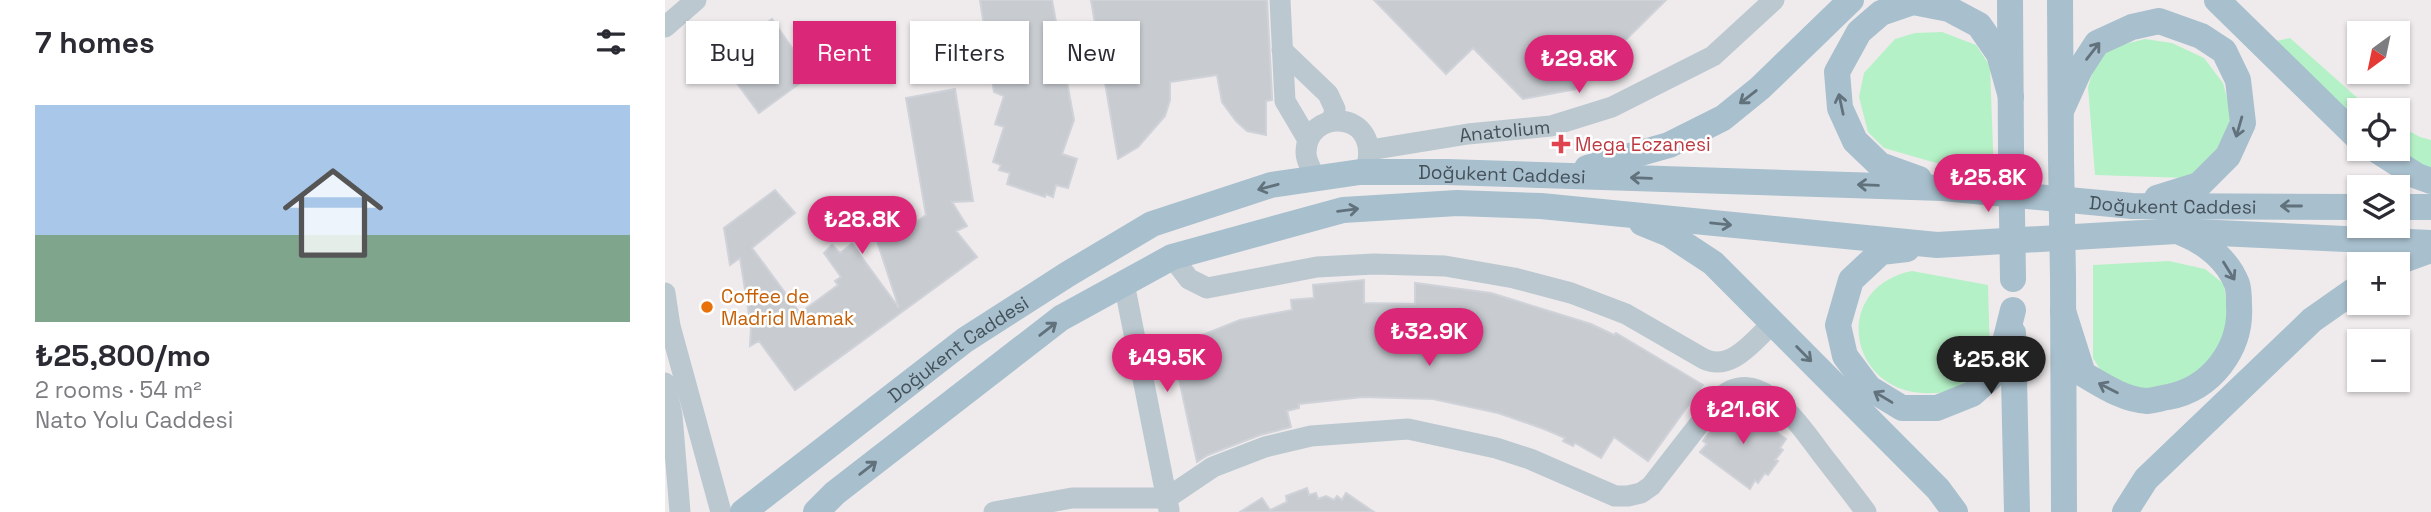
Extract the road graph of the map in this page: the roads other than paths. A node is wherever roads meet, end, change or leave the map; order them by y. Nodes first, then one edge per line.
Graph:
1 (696, 0) edge
2 (1280, 0) edge
3 (1774, 0) edge
4 (1851, 0) edge
5 (2010, 0) edge
6 (2060, 0) edge
7 (2217, 0) edge
8 (665, 27) edge
9 (1282, 50) junction
10 (2011, 97) junction
11 (2061, 111) junction
12 (1332, 121) junction
13 (2347, 127) edge
14 (1308, 140) junction
15 (1368, 161) junction
16 (2394, 161) edge
17 (1551, 176) junction
18 (1316, 178) junction
19 (2431, 181) edge
20 (1943, 188) junction
21 (1541, 206) junction
22 (2132, 206) junction
23 (2347, 207) edge
24 (2410, 207) edge
25 (2431, 207) edge
26 (2176, 232) junction
27 (2431, 243) edge
28 (1937, 245) junction
29 (2431, 250) edge
30 (1171, 257) junction
31 (2410, 258) edge
32 (1124, 284) junction
33 (665, 293) edge
34 (2347, 295) edge
35 (2013, 310) junction
36 (2063, 311) junction
37 (1773, 323) junction
38 (665, 383) edge
39 (1168, 505) edge
40 (680, 512) edge
41 (721, 512) edge
42 (743, 512) edge
43 (816, 512) edge
44 (994, 512) edge
45 (1867, 512) edge
46 (1955, 512) edge
47 (2017, 512) edge
48 (2064, 512) edge
49 (2125, 512) edge

1 - 8 street
2 - 9 street
3 - 15 street, Anatolium
4 -> 17 main road
5 - 10 main road
6 - 11 main road
7 - 13 main road
9 - 12 street
9 - 14 street
20 -> 10 main road
10 - 35 main road, bridge
11 -> 22 main road
11 - 36 main road, bridge
12 - 14 street
12 - 15 street
14 - 18 street
15 - 17 main road, Doğukent Caddesi
15 - 18 main road, Doğukent Caddesi
16 - 19 main road
20 -> 17 main road, Doğukent Caddesi
18 -> 42 main road, Doğukent Caddesi
20 - 22 main road, Doğukent Caddesi
21 -> 28 main road, Doğukent Caddesi
30 -> 21 main road, Doğukent Caddesi
21 - 37 main road
23 -> 22 main road, Doğukent Caddesi
24 - 25 main road
26 - 27 main road, Doğukent Caddesi
26 - 28 main road, Doğukent Caddesi
26 -> 36 main road
35 -> 28 main road
29 - 31 main road
30 - 32 main road, Doğukent Caddesi
30 - 37 street
32 - 39 street
43 -> 32 main road, Doğukent Caddesi
33 - 41 street
34 - 49 main road
35 - 47 main road
36 - 48 main road
37 -> 46 main road
38 - 40 street
39 - 44 street
39 - 45 street

